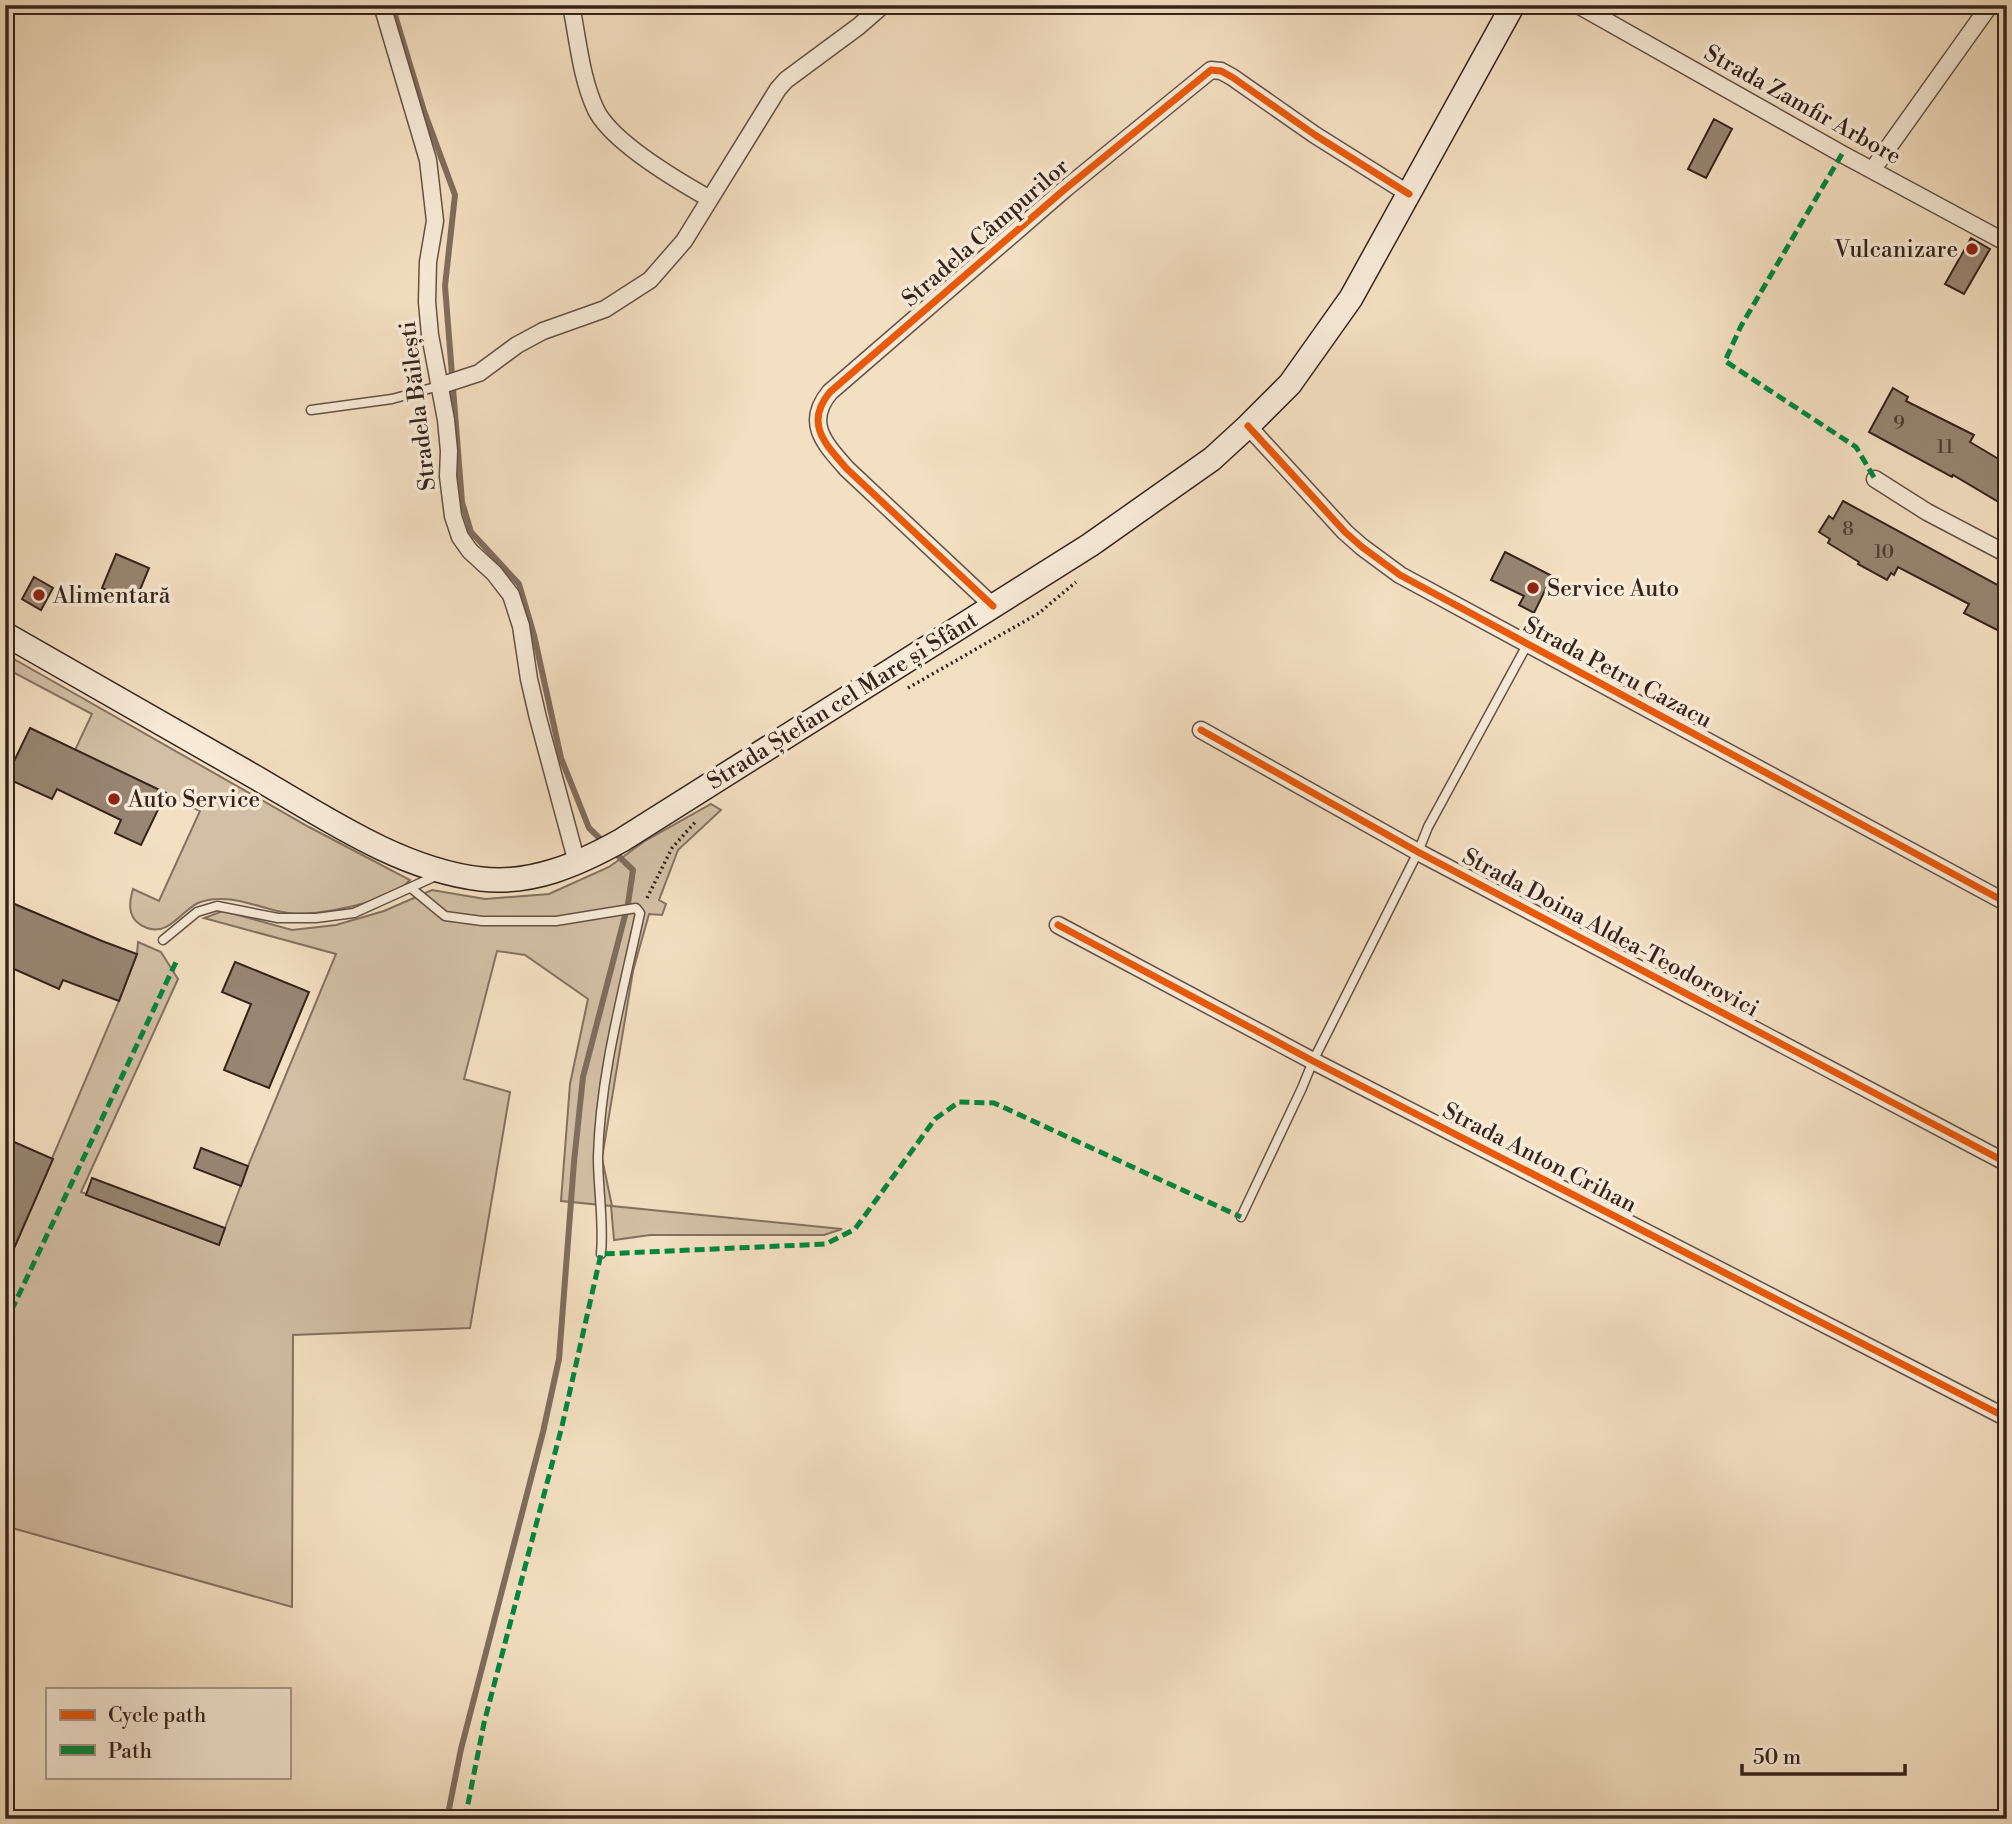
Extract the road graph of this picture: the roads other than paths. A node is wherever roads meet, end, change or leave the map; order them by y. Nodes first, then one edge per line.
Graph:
1 (382, 5) edge
2 (570, 5) edge
3 (883, 5) edge
4 (1513, 5) edge
5 (1578, 5) edge
6 (1990, 5) edge
7 (1873, 169) junction
8 (1409, 194) junction
9 (710, 199) junction
10 (2007, 243) edge
11 (439, 386) junction
12 (312, 410) dead end
13 (1248, 426) junction
14 (1875, 479) dead end
15 (2007, 554) edge
16 (993, 606) junction
17 (5, 634) edge
18 (1527, 645) junction
19 (1200, 730) dead end
20 (1418, 852) junction
21 (585, 860) junction
22 (444, 872) junction
23 (411, 888) junction
24 (2007, 903) edge
25 (1058, 925) dead end
26 (163, 940) dead end
27 (1313, 1062) junction
28 (2007, 1163) edge
29 (1241, 1217) dead end
30 (601, 1254) dead end
31 (2007, 1418) edge

1 - 11 street, Stradela Băilești
2 - 9 street
3 - 9 street
4 - 8 main road, Strada Ștefan cel Mare și Sfânt
5 - 7 street, Strada Zamfir Arbore
6 - 7 street
7 - 10 street, Strada Zamfir Arbore
8 - 13 main road, Strada Ștefan cel Mare și Sfânt
8 - 16 street, Stradela Câmpurilor
9 - 11 street
11 - 12 lane
11 - 21 street, Stradela Băilești
13 - 16 main road, Strada Ștefan cel Mare și Sfânt
13 - 18 street, Strada Petru Cazacu
14 - 15 street
16 - 21 main road, Strada Ștefan cel Mare și Sfânt
17 - 22 main road, Strada Ștefan cel Mare și Sfânt
18 - 20 lane
18 - 24 street, Strada Petru Cazacu
19 - 20 street, Strada Doina Aldea-Teodorovici
20 - 27 lane
20 - 28 street, Strada Doina Aldea-Teodorovici
21 - 22 main road, Strada Ștefan cel Mare și Sfânt
22 - 23 lane
23 - 26 lane
23 - 30 lane
25 - 27 street, Strada Anton Crihan
27 - 29 lane
27 - 31 street, Strada Anton Crihan

